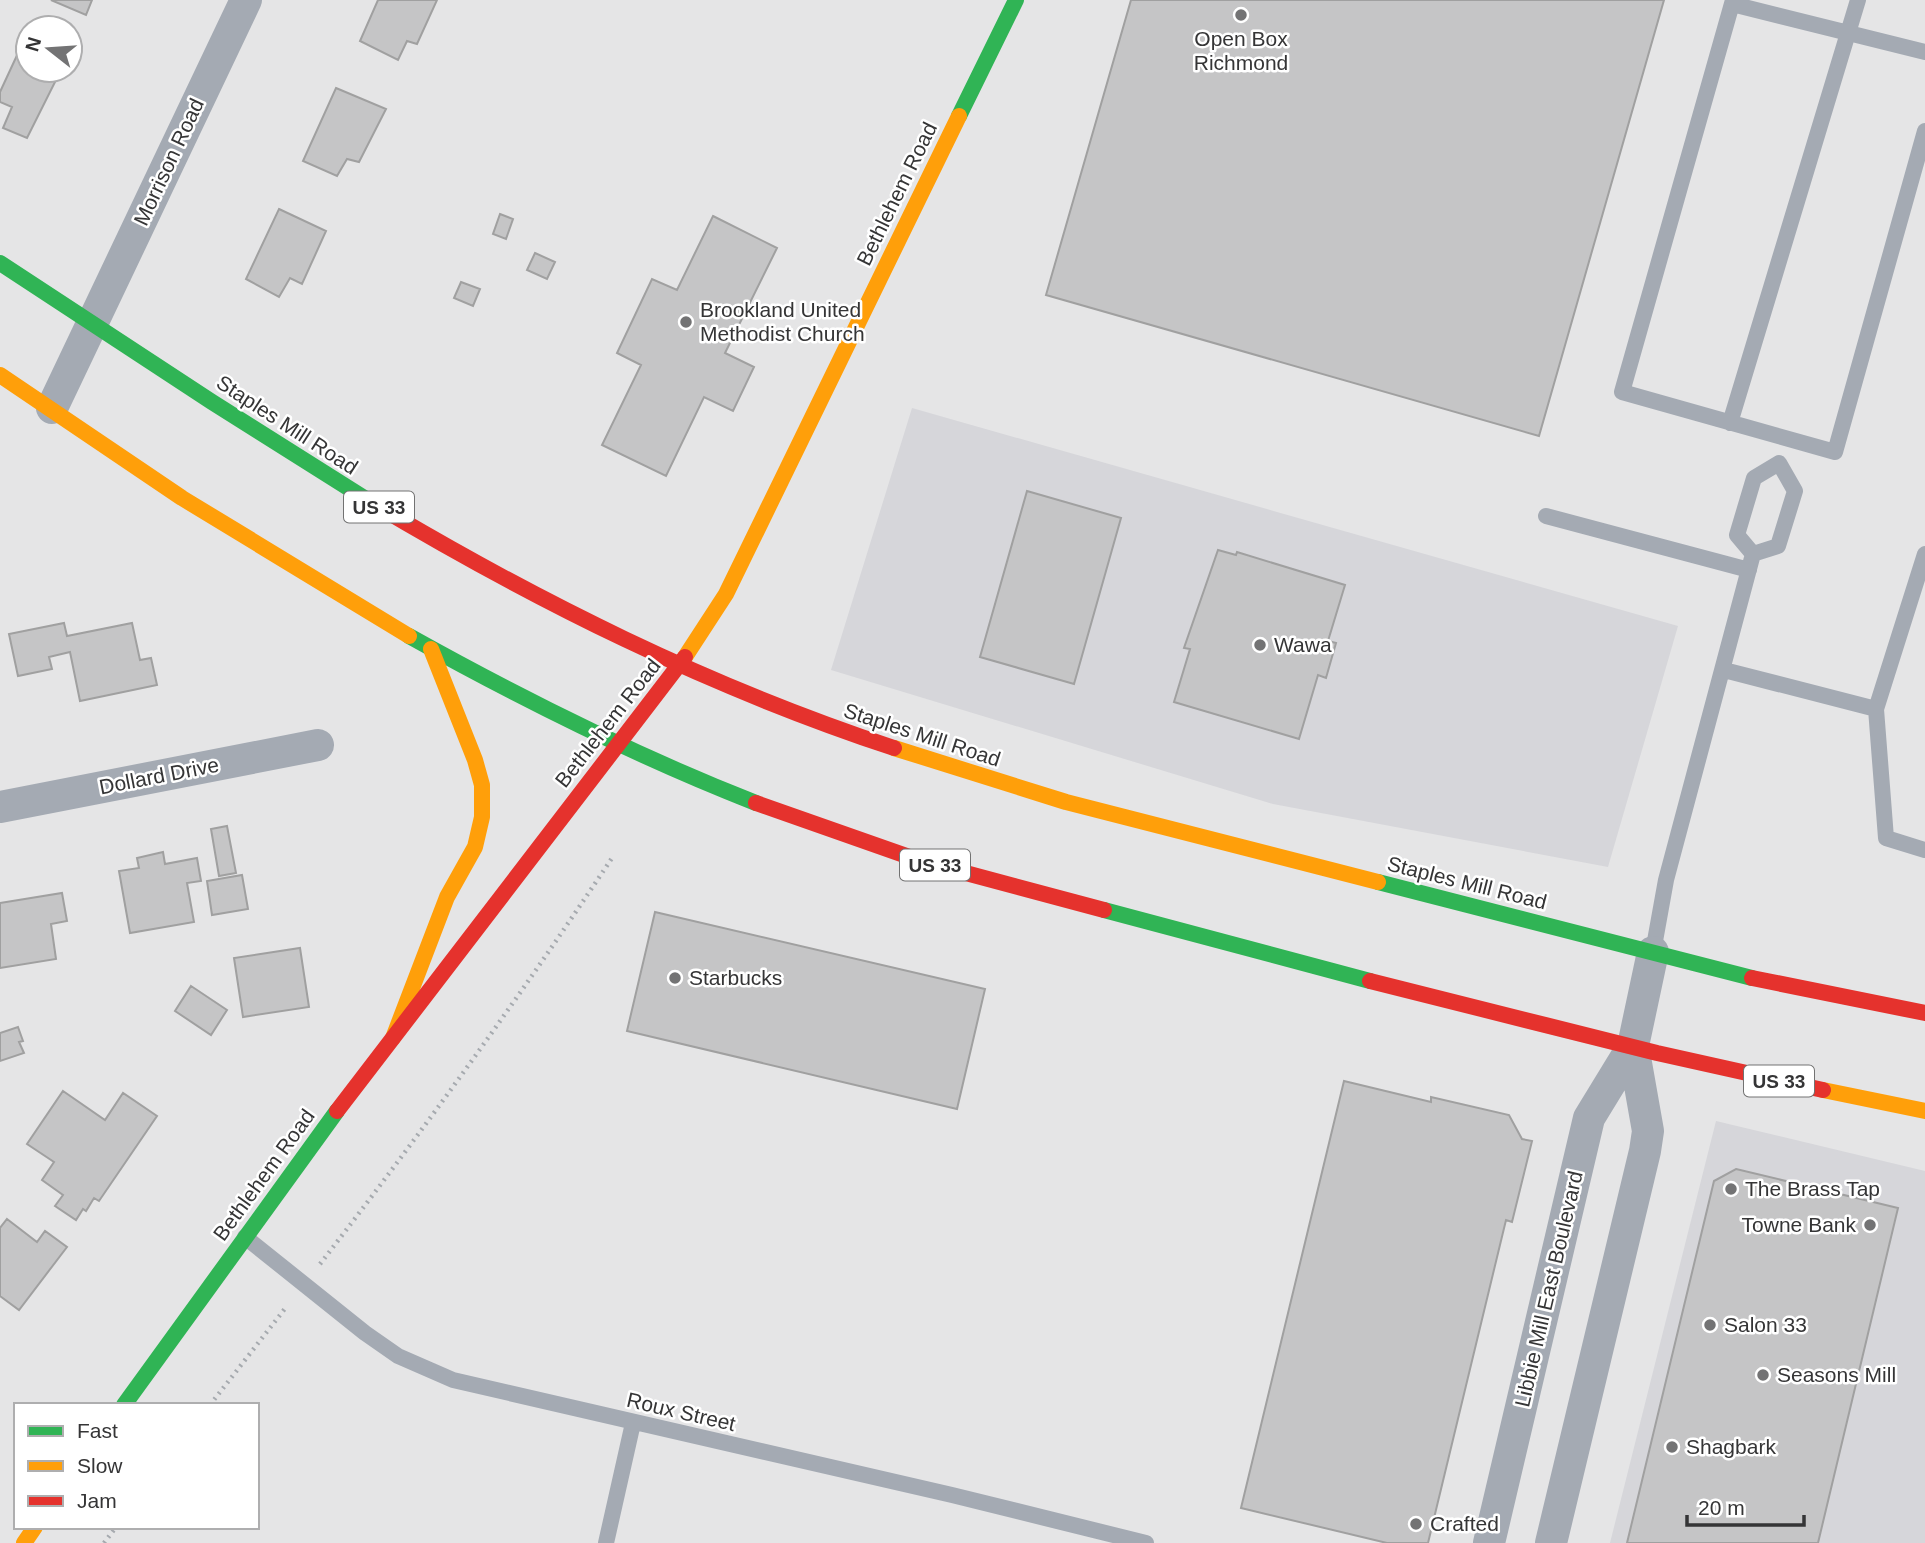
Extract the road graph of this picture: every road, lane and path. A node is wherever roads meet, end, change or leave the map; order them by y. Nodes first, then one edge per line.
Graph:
1 (246, 0) edge
2 (1016, 0) edge
3 (1858, 0) edge
4 (1732, 2) edge
5 (1849, 33) junction
6 (1925, 52) edge
7 (1925, 131) edge
8 (1921, 162) edge
9 (0, 263) edge
10 (92, 324) junction
11 (0, 375) edge
12 (52, 408) junction
13 (1730, 423) junction
14 (1786, 438) junction
15 (1779, 463) junction
16 (1546, 516) dead end
17 (1925, 554) edge
18 (1751, 562) junction
19 (432, 649) junction
20 (679, 666) junction
21 (1724, 670) junction
22 (1876, 709) junction
23 (318, 745) dead end
24 (620, 745) junction
25 (0, 807) edge
26 (1925, 850) edge
27 (614, 855) dead end
28 (1653, 952) junction
29 (1925, 1013) edge
30 (393, 1038) junction
31 (1633, 1046) junction
32 (1925, 1111) edge
33 (245, 1237) junction
34 (304, 1284) junction
35 (125, 1403) edge
36 (212, 1403) edge
37 (634, 1423) junction
38 (606, 1543) edge
39 (1146, 1543) edge
40 (1489, 1543) edge
41 (1551, 1543) edge

1 - 10 street, Morrison Road
2 - 20 main road, Bethlehem Road
3 - 5 lane
4 - 5 lane
4 - 13 lane
5 - 6 lane
5 - 13 lane
7 - 8 lane
8 - 14 lane
9 - 10 main road, Staples Mill Road / US 33
10 - 12 street, Morrison Road
10 - 20 main road, Staples Mill Road / US 33
11 - 12 main road, US 33
12 - 19 main road, US 33
13 - 14 lane
14 - 15 lane
15 - 18 lane
15 - 18 lane
16 - 18 lane
17 - 22 lane
18 - 21 lane
19 - 24 main road, US 33
19 - 30 main road
20 - 24 main road, Bethlehem Road
20 - 28 main road, Staples Mill Road / US 33
21 - 22 lane
21 - 28 lane
22 - 26 lane
23 - 25 street, Dollard Drive
24 - 30 main road, Bethlehem Road
24 - 31 main road, US 33
27 - 34 path
28 - 29 main road, Staples Mill Road / US 33
28 - 31 street, Libbie Mill East Boulevard
30 - 33 main road, Bethlehem Road
31 - 32 main road, US 33
31 - 40 street, Libbie Mill East Boulevard
31 - 41 street, Libbie Mill East Boulevard
33 - 34 lane, Roux Street
33 - 35 main road, Bethlehem Road
34 - 36 path
34 - 37 lane, Roux Street
37 - 38 lane
37 - 39 lane, Roux Street

